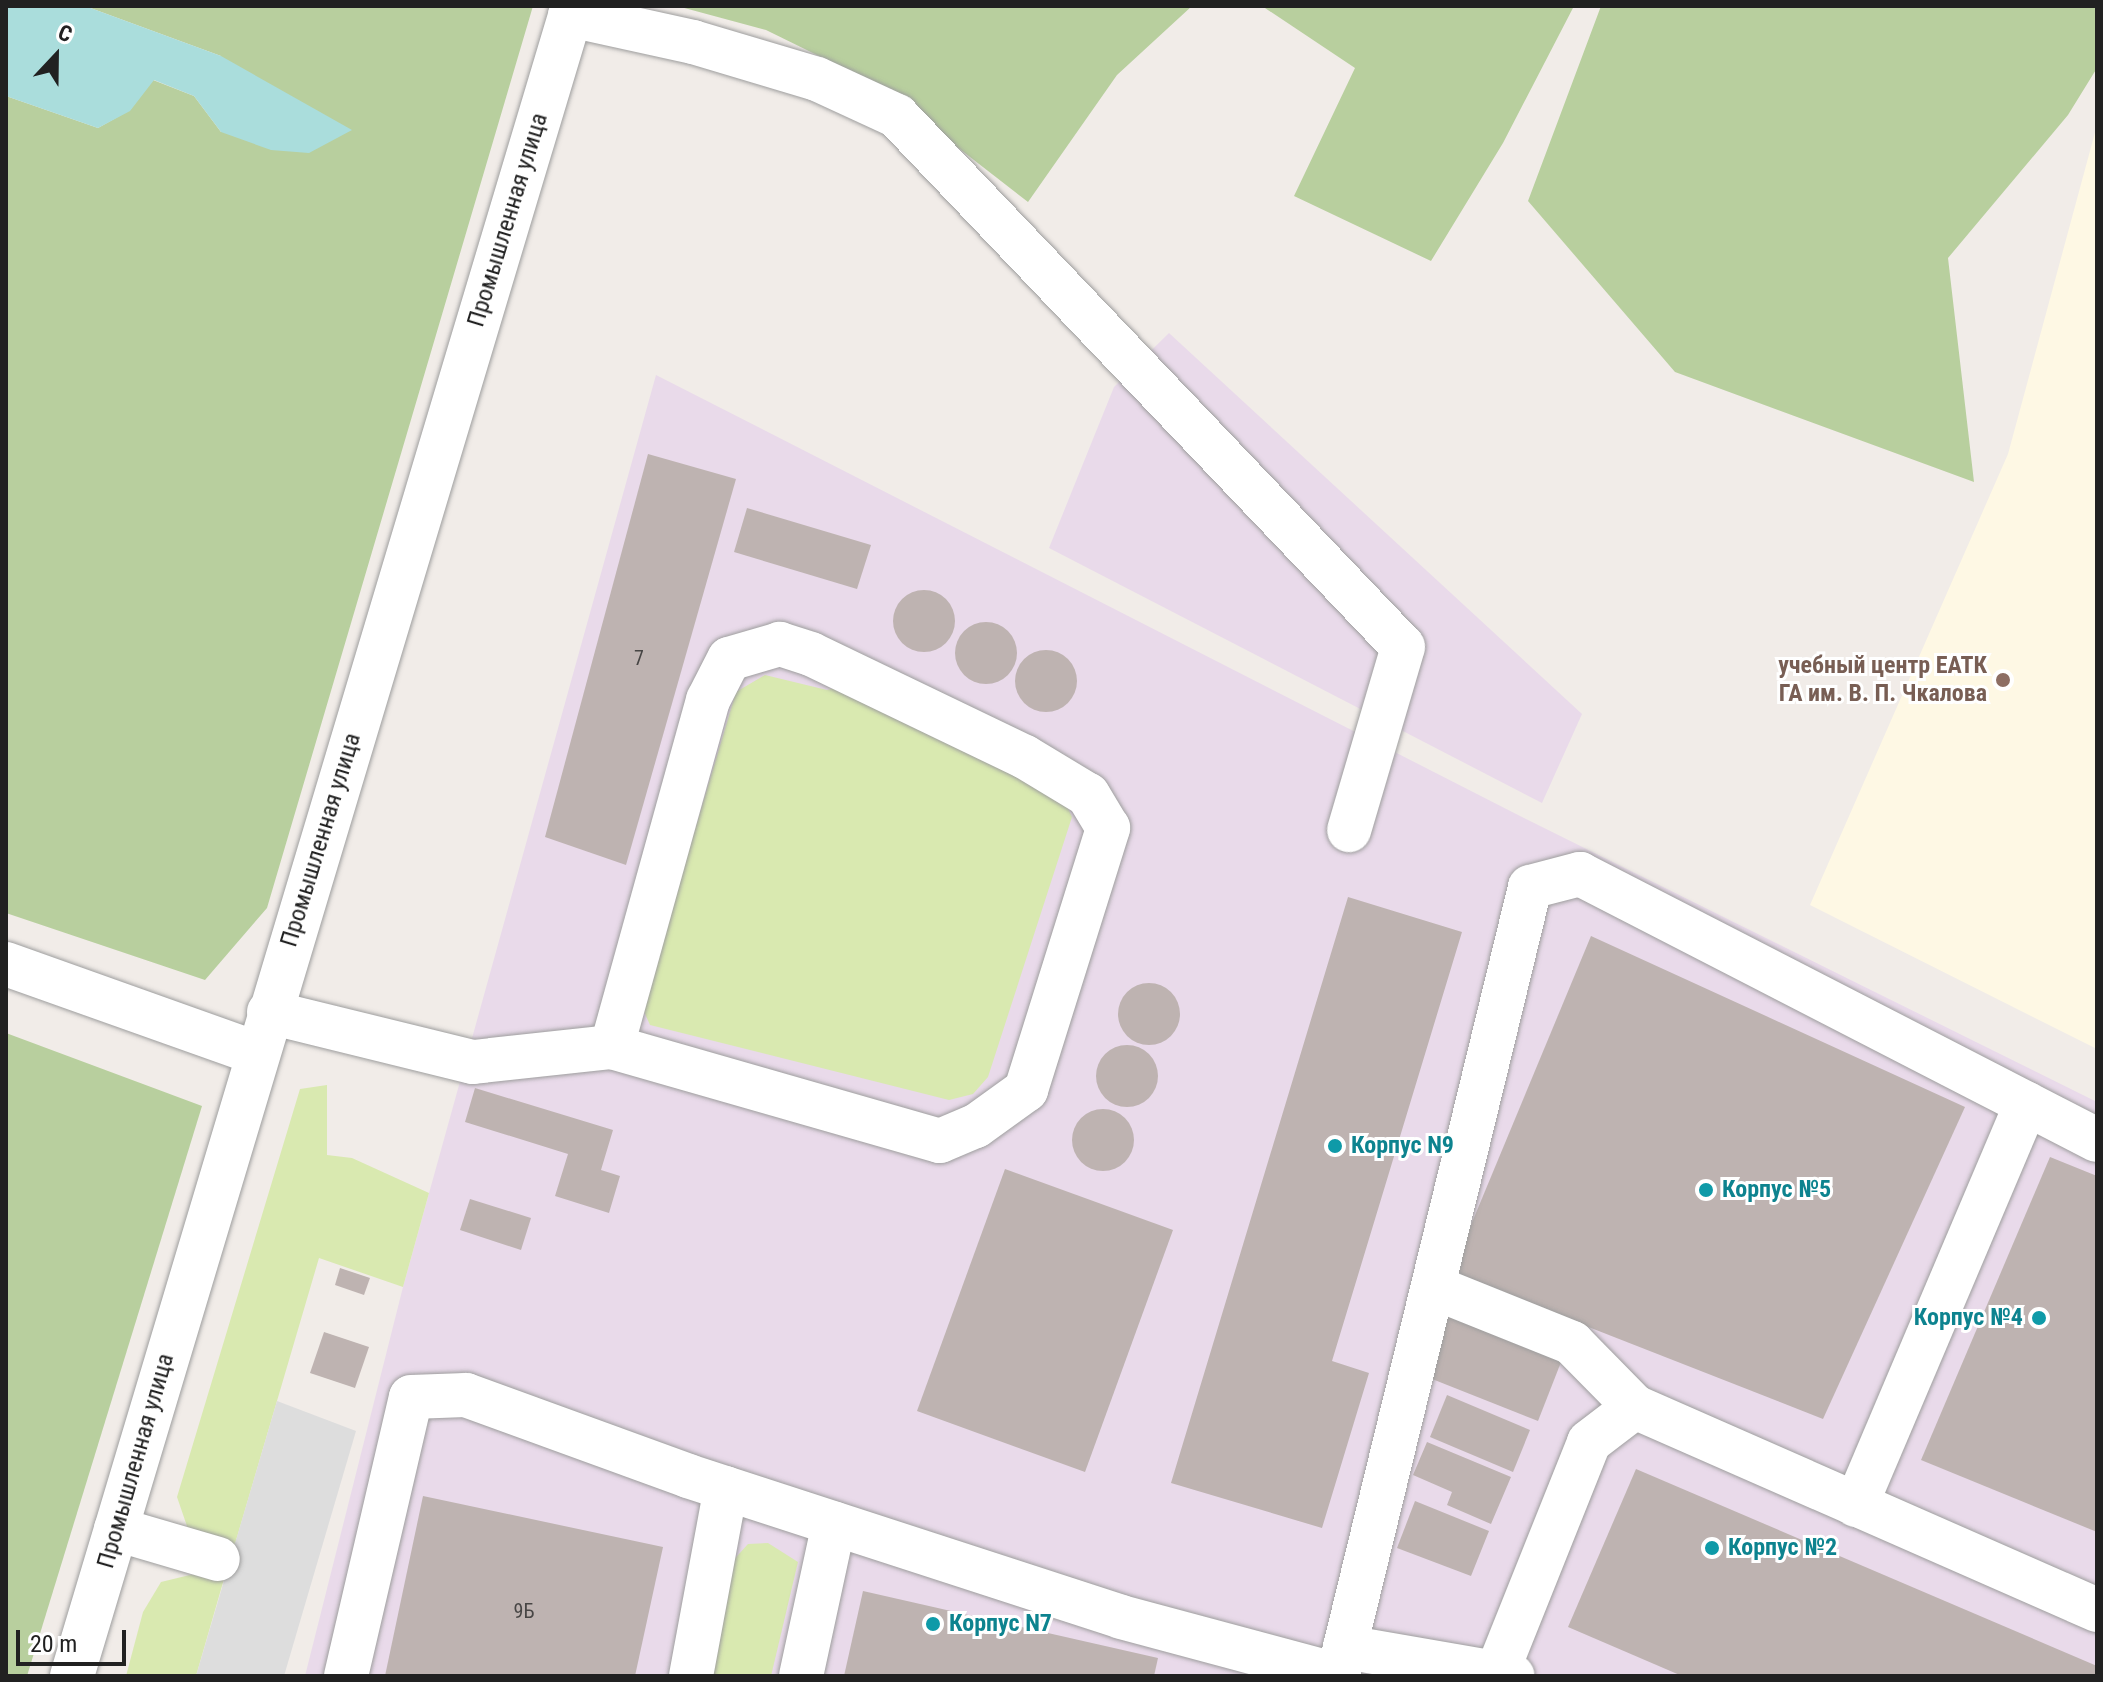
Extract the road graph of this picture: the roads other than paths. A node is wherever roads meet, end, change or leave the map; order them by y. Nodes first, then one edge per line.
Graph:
1 (572, 11) edge
2 (1349, 830) dead end
3 (6, 964) edge
4 (269, 1012) junction
5 (612, 1047) junction
6 (256, 1053) junction
7 (2026, 1104) junction
8 (2097, 1140) edge
9 (1433, 1287) junction
10 (1635, 1407) junction
11 (726, 1488) junction
12 (1856, 1505) junction
13 (834, 1524) junction
14 (116, 1529) junction
15 (218, 1559) dead end
16 (2097, 1610) edge
17 (1340, 1666) edge
18 (1506, 1673) edge
19 (72, 1676) edge
20 (346, 1676) edge
21 (691, 1676) edge
22 (801, 1676) edge

1 - 2 street
1 - 4 street, Промышленная улица
3 - 6 street
4 - 5 street
4 - 6 street, Промышленная улица
5 - 5 street
6 - 14 street, Промышленная улица
7 - 8 street
7 - 9 street
7 - 12 street
9 - 10 street
9 - 17 street
10 - 12 street
10 - 18 street
11 - 13 street
11 - 20 street
11 - 21 street
12 - 16 street
13 - 17 street
13 - 22 street
14 - 15 street
14 - 19 street, Промышленная улица
17 - 18 street

